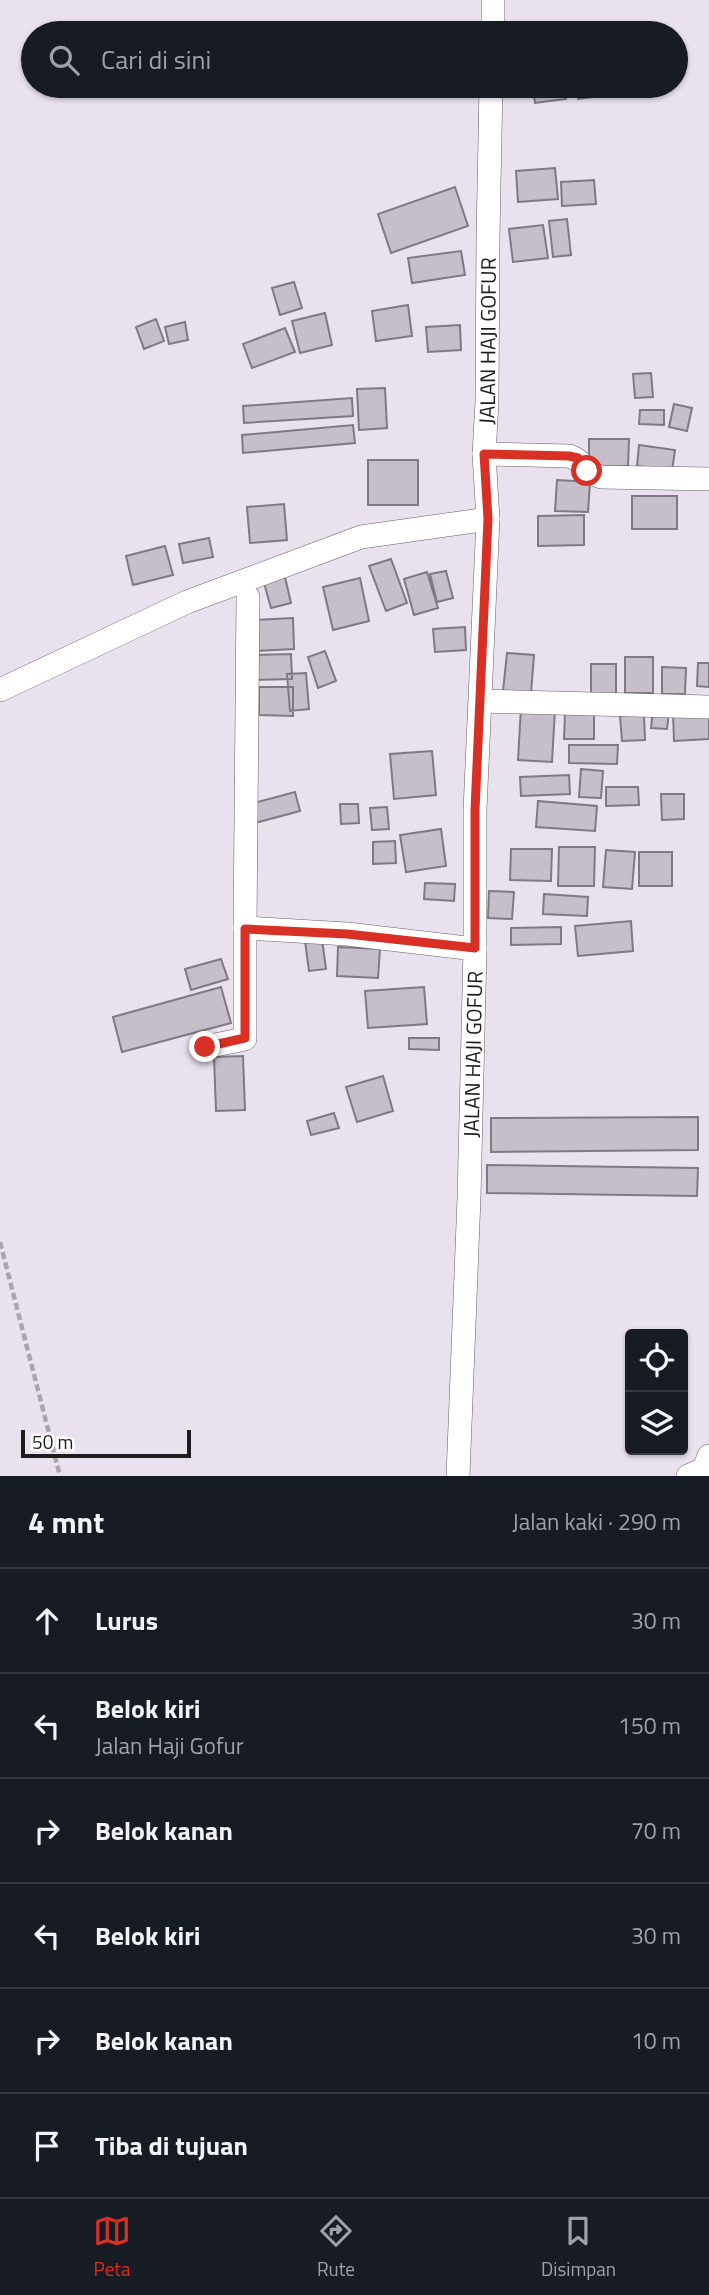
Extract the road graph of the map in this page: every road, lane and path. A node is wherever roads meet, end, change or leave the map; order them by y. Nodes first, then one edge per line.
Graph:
1 (494, 0) edge
2 (493, 21) edge
3 (491, 98) edge
4 (484, 454) junction
5 (709, 479) edge
6 (488, 519) junction
7 (248, 597) dead end
8 (0, 690) edge
9 (481, 701) junction
10 (709, 707) edge
11 (245, 929) junction
12 (475, 948) junction
13 (205, 1047) dead end
14 (0, 1242) edge
15 (709, 1457) edge
16 (60, 1476) edge
17 (458, 1476) edge
18 (688, 1476) edge

1 - 2 street
3 - 4 street, JALAN HAJI GOFUR
4 - 5 street
4 - 6 street, JALAN HAJI GOFUR
6 - 8 street
6 - 9 street, JALAN HAJI GOFUR
7 - 11 street
9 - 10 street
9 - 12 street, JALAN HAJI GOFUR
11 - 12 street
11 - 13 street
12 - 17 street, JALAN HAJI GOFUR
14 - 16 path
15 - 18 street

